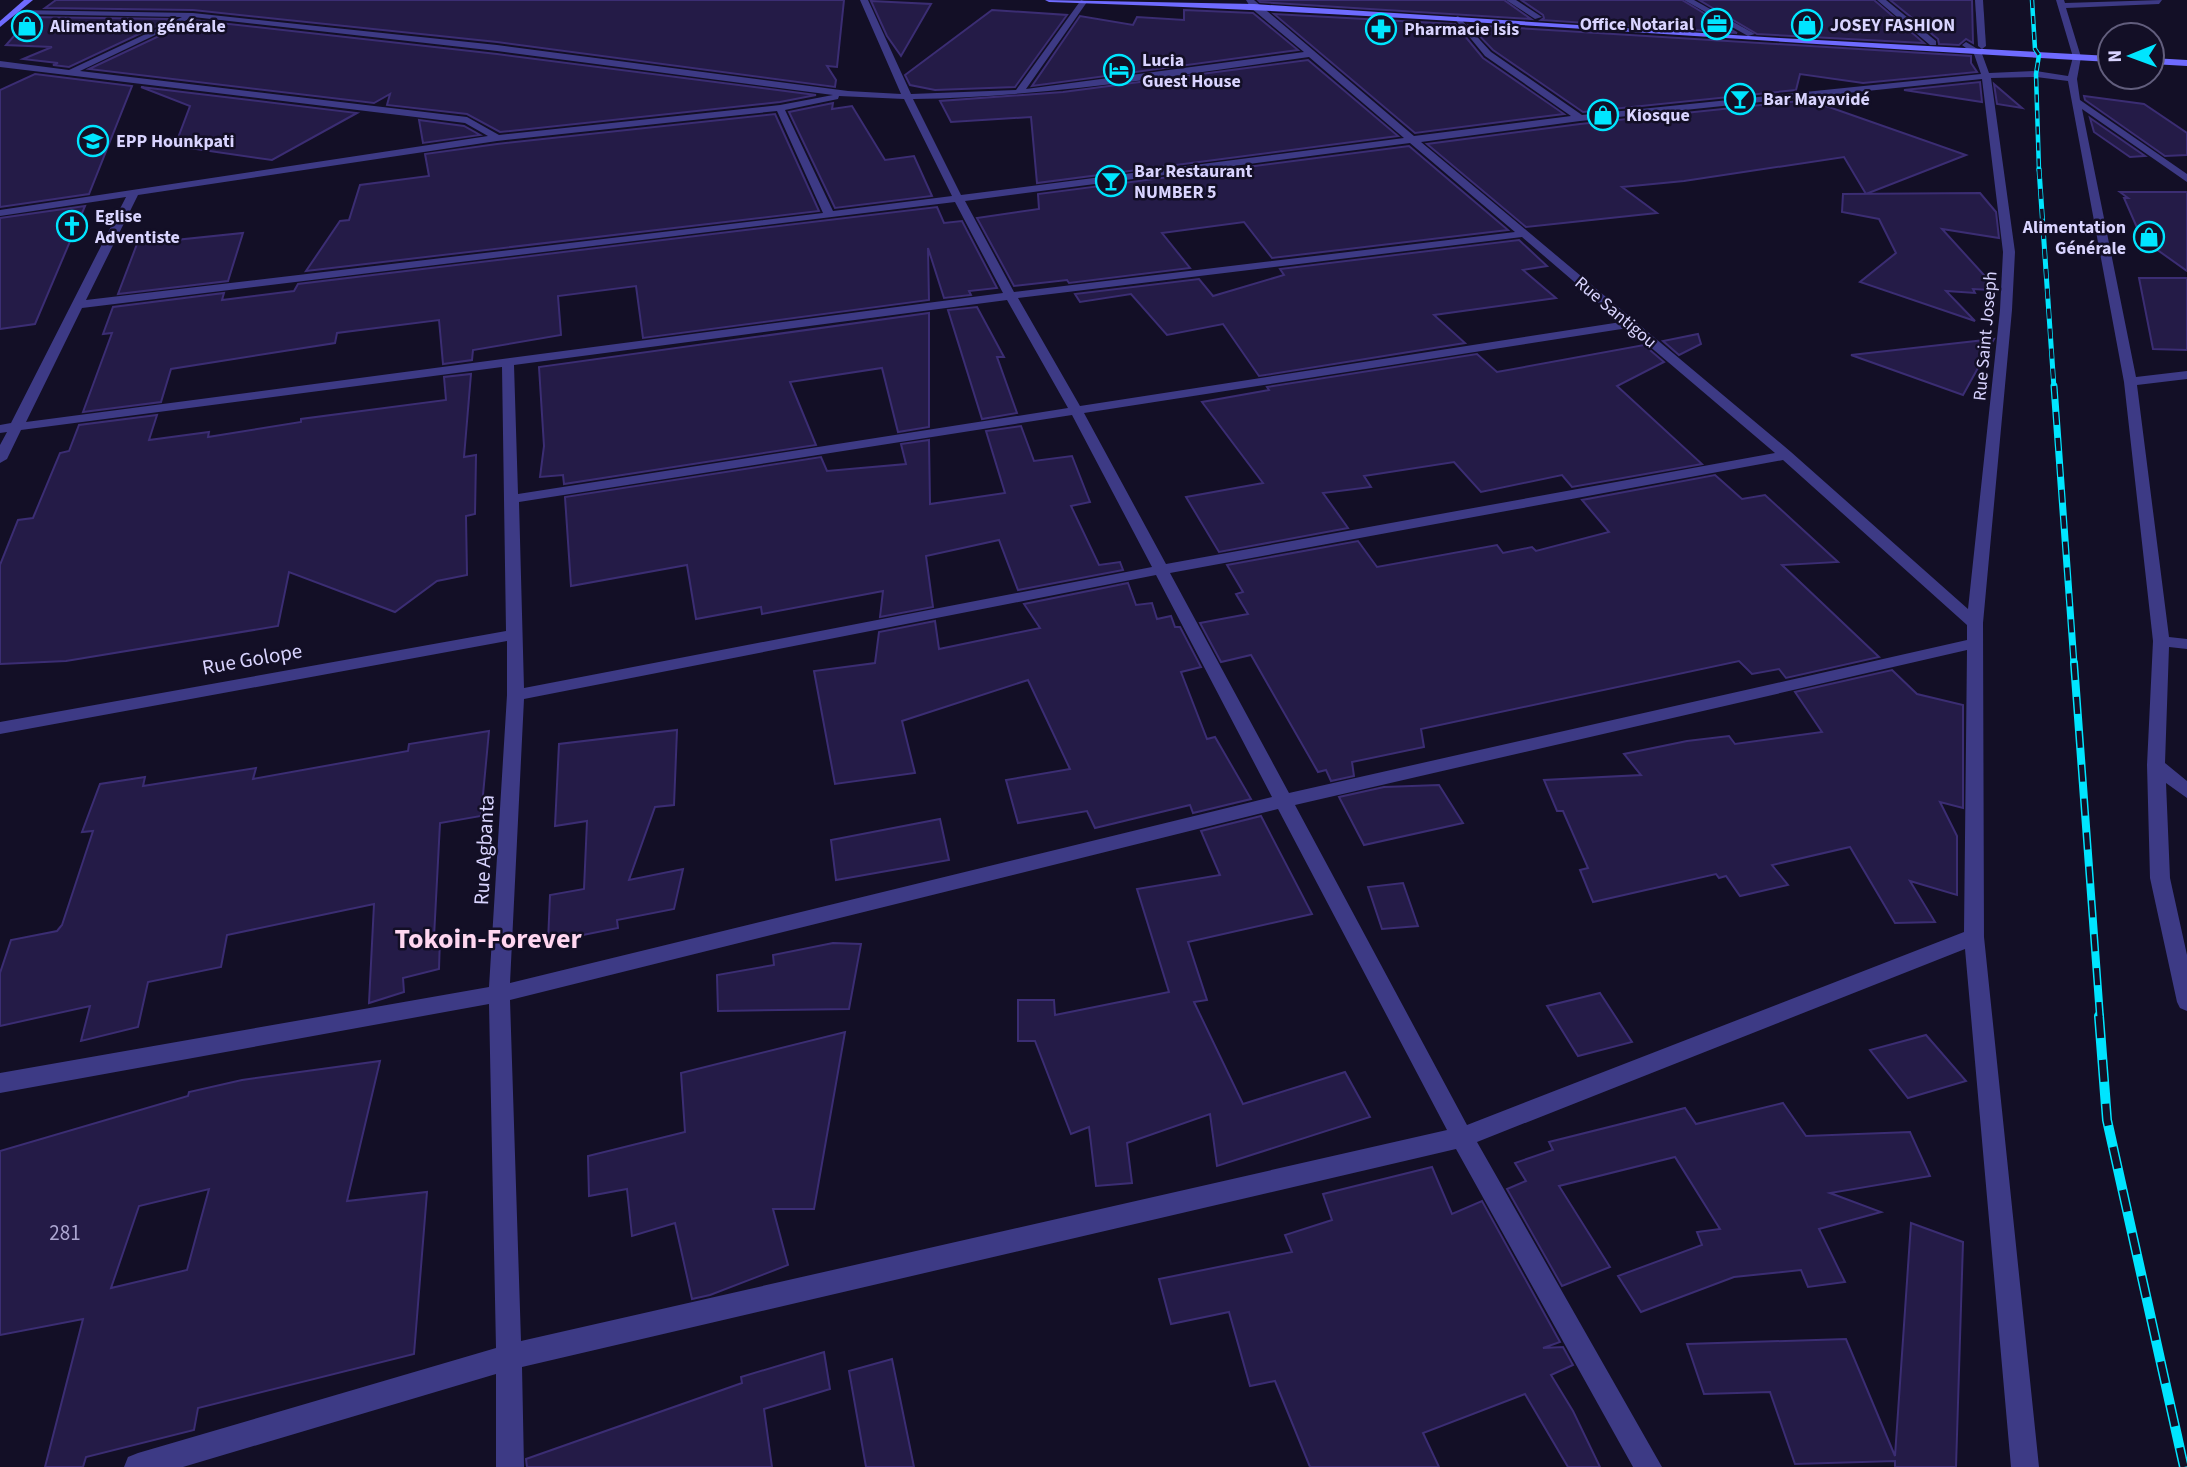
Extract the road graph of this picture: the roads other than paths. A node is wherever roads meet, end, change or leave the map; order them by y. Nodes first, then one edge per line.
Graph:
1 (29, 0) edge
2 (864, 0) edge
3 (1049, 0) edge
4 (1510, 0) edge
5 (1688, 0) edge
6 (1881, 0) edge
7 (1979, 0) edge
8 (1083, 2) junction
9 (1252, 2) edge
10 (2160, 2) dead end
11 (2060, 3) edge
12 (137, 5) dead end
13 (16, 12) junction
14 (117, 14) junction
15 (193, 15) junction
16 (1538, 17) junction
17 (1458, 18) junction
18 (0, 25) edge
19 (1751, 34) junction
20 (1933, 43) junction
21 (1976, 48) junction
22 (2096, 53) edge
23 (1311, 54) junction
24 (2076, 54) junction
25 (2166, 56) edge
26 (2096, 57) edge
27 (2187, 57) edge
28 (2166, 62) edge
29 (2187, 63) edge
30 (0, 64) edge
31 (71, 72) junction
32 (1986, 76) junction
33 (2072, 79) junction
34 (1019, 92) junction
35 (848, 94) junction
36 (906, 98) junction
37 (2077, 102) junction
38 (780, 108) junction
39 (1580, 117) junction
40 (498, 138) junction
41 (1413, 140) junction
42 (2187, 179) edge
43 (133, 194) junction
44 (958, 198) junction
45 (0, 213) edge
46 (829, 215) junction
47 (1524, 233) junction
48 (1009, 296) junction
49 (78, 305) junction
50 (1630, 324) junction
51 (508, 361) junction
52 (2187, 375) edge
53 (2130, 382) junction
54 (1077, 412) junction
55 (15, 427) junction
56 (0, 429) edge
57 (1786, 455) junction
58 (0, 459) edge
59 (512, 499) junction
60 (1160, 570) junction
61 (1975, 633) junction
62 (512, 635) junction
63 (2161, 641) junction
64 (2187, 644) edge
65 (516, 695) junction
66 (0, 728) edge
67 (2156, 765) junction
68 (2187, 791) edge
69 (1282, 801) junction
70 (1974, 937) junction
71 (499, 994) junction
72 (2187, 1002) edge
73 (0, 1083) edge
74 (1462, 1137) junction
75 (509, 1357) junction
76 (138, 1467) edge
77 (510, 1467) edge
78 (1648, 1467) edge
79 (2025, 1467) edge

1 - 13 main road
2 - 36 street
3 - 8 main road
4 - 16 street
5 - 19 street
6 - 20 street
7 - 21 street, Rue Saint Joseph
8 - 9 main road
8 - 34 street
9 - 16 main road
9 - 17 main road
9 - 23 street, Rue Santigou
10 - 11 street
11 - 24 street
12 - 14 street
13 - 14 street
13 - 18 main road
14 - 15 street
15 - 31 street
15 - 35 street
16 - 19 main road
17 - 21 main road
17 - 39 street
19 - 20 main road
20 - 21 main road
21 - 24 main road
21 - 32 street, Rue Saint Joseph
22 - 24 main road
23 - 34 street
23 - 41 street, Rue Santigou
24 - 26 main road
24 - 33 street
25 - 27 main road
28 - 29 main road
30 - 31 street
31 - 40 street
32 - 33 street
32 - 39 street
32 - 61 street, Rue Saint Joseph
33 - 37 street
34 - 36 street
35 - 36 street
35 - 38 street
36 - 44 street
37 - 42 street
37 - 53 street
38 - 40 street
38 - 46 street
39 - 41 street
40 - 43 street
41 - 44 street
41 - 47 street, Rue Santigou
43 - 45 street
43 - 49 street
44 - 46 street
44 - 48 street
46 - 49 street
47 - 48 street
47 - 50 street, Rue Santigou
48 - 51 street
48 - 54 street
49 - 55 street
50 - 54 street
50 - 57 street, Rue Santigou
51 - 55 street
51 - 59 street, Rue Agbanta
52 - 53 street
53 - 63 street
54 - 59 street
54 - 60 street
55 - 56 street
55 - 58 street
57 - 60 street
57 - 61 street, Rue Santigou
59 - 62 street, Rue Agbanta
60 - 65 street
60 - 69 street
61 - 69 street
61 - 70 street, Rue Saint Joseph
62 - 65 street, Rue Agbanta
62 - 66 street, Rue Golope
63 - 64 street
63 - 67 street
65 - 71 street, Rue Agbanta
67 - 68 street
67 - 72 street
69 - 71 street
69 - 74 street
70 - 74 street
70 - 79 street, Rue Saint Joseph
71 - 73 street
71 - 75 street, Rue Agbanta
74 - 75 street
74 - 78 street
75 - 76 street
75 - 77 street, Rue Agbanta

